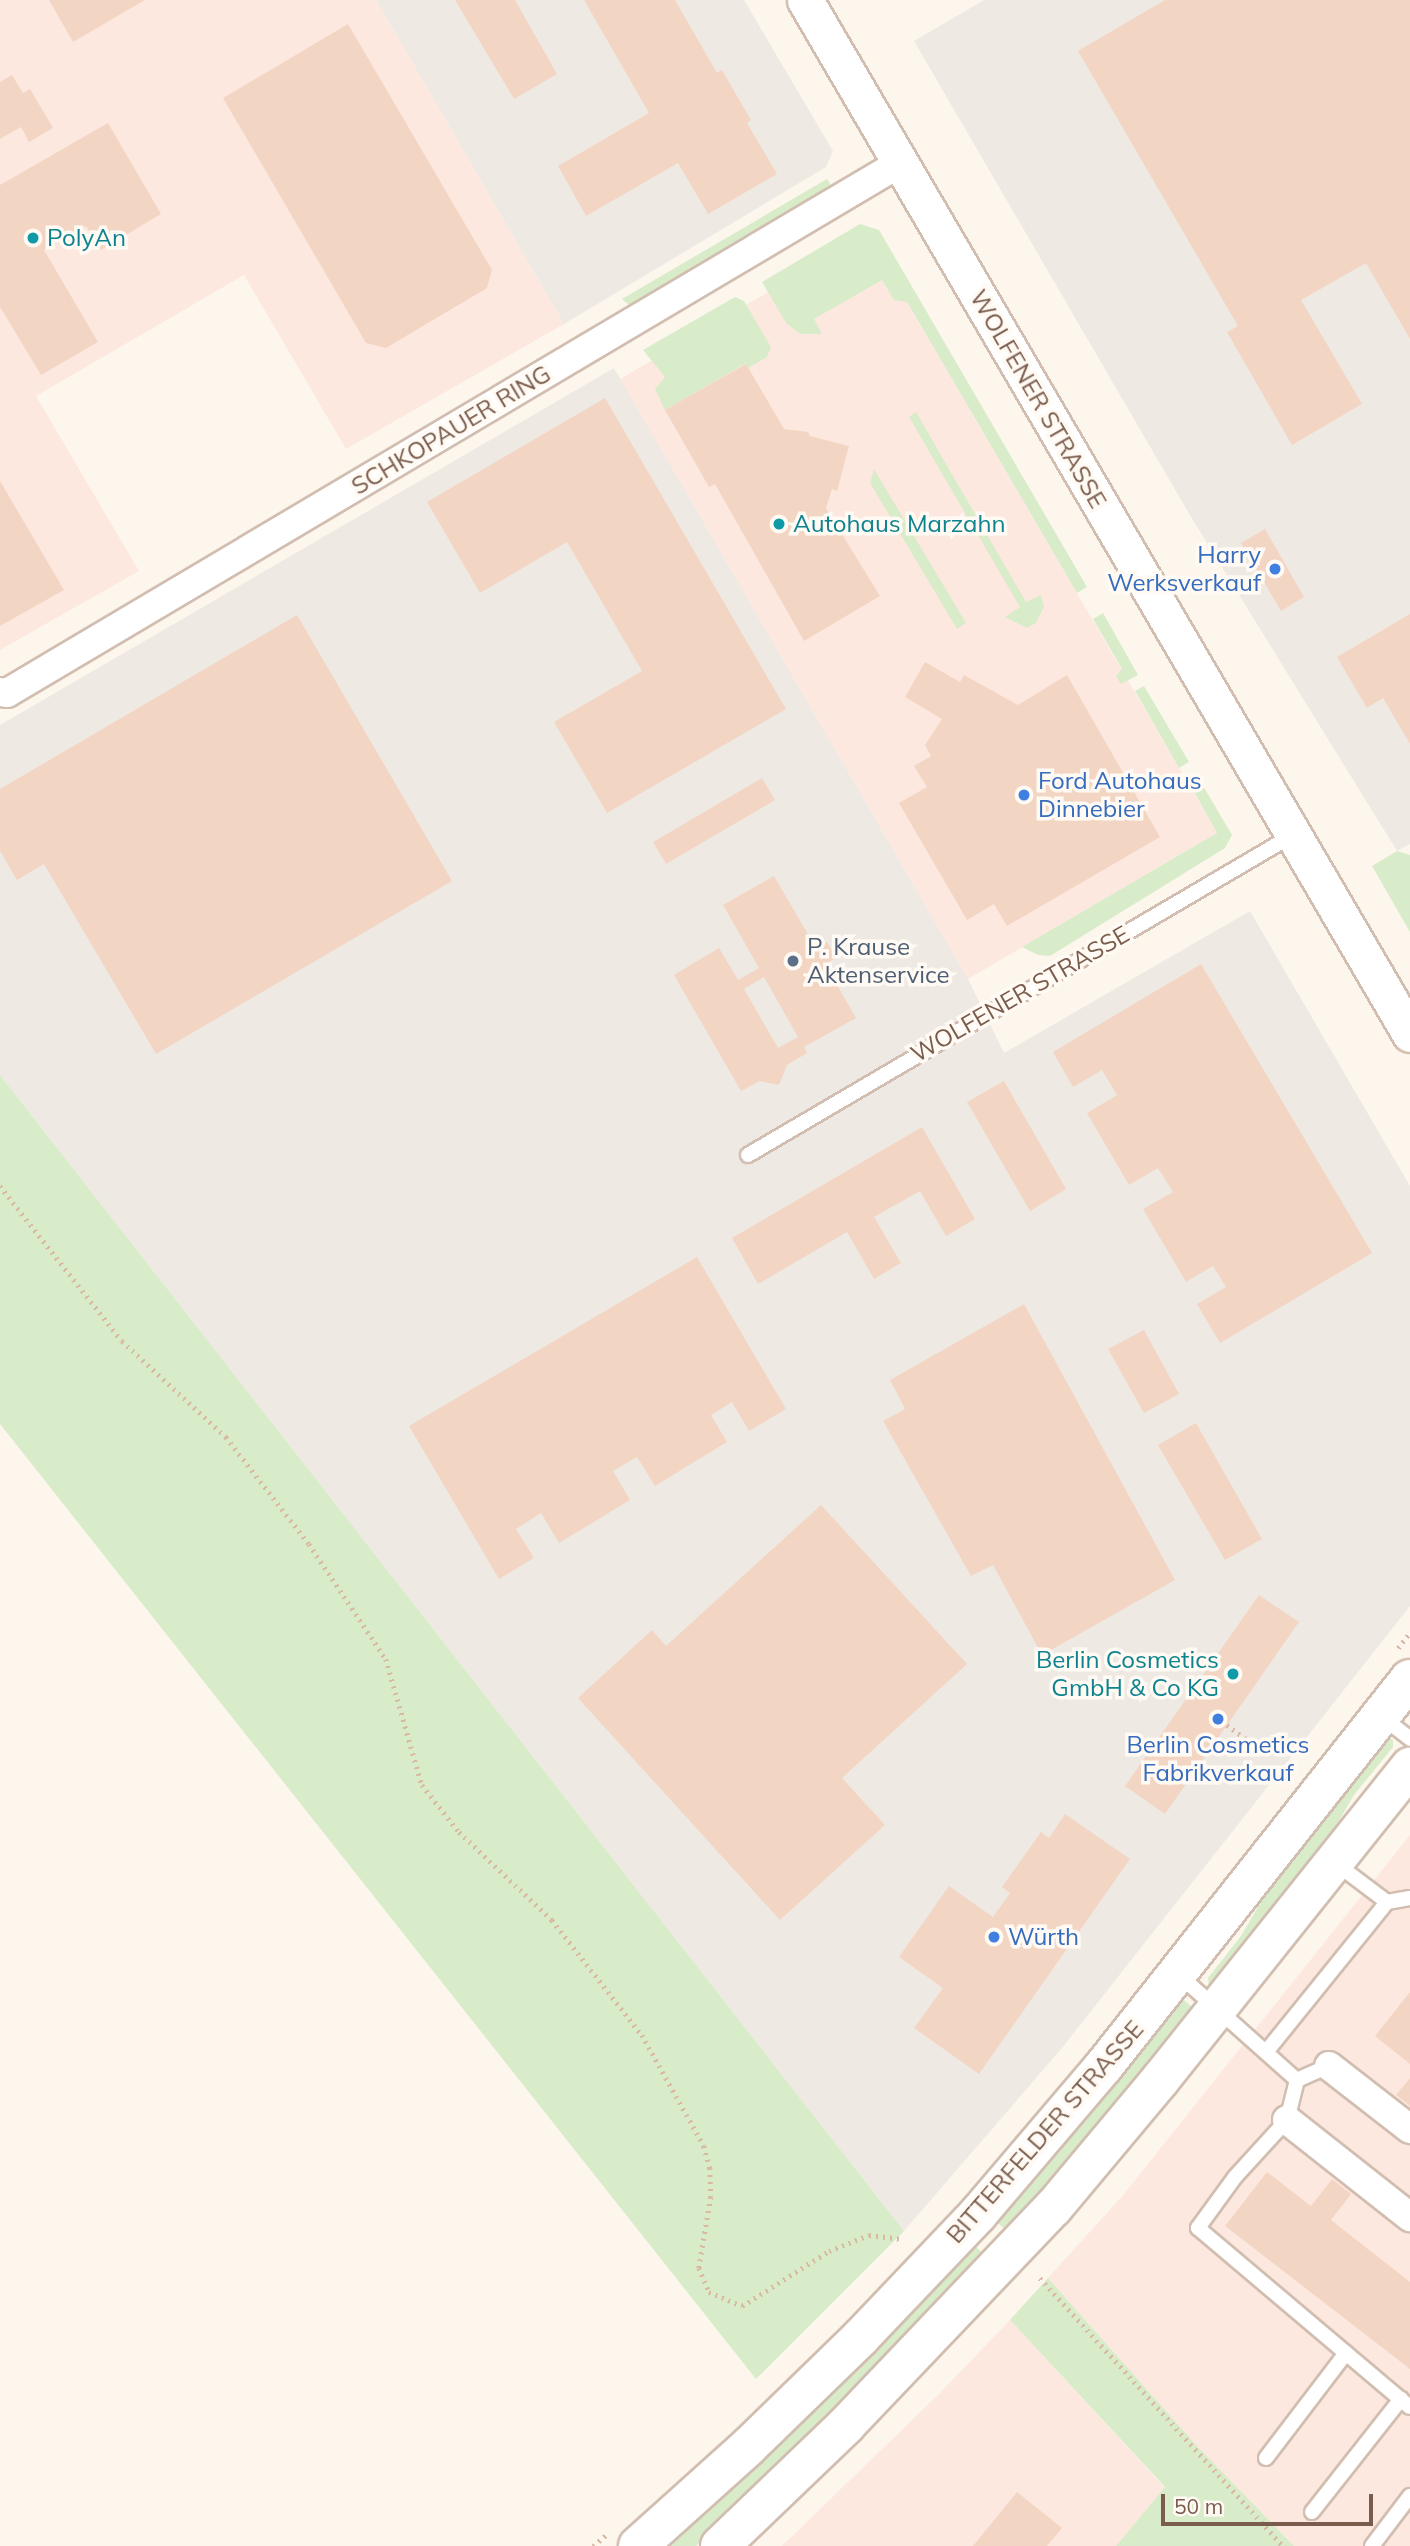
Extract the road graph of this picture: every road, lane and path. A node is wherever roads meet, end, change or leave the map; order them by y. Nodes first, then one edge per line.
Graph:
1 (805, 0) edge
2 (900, 163) junction
3 (0, 692) edge
4 (1293, 835) junction
5 (1410, 1034) edge
6 (748, 1155) dead end
7 (0, 1186) edge
8 (1410, 1632) edge
9 (1402, 1665) edge
10 (1227, 1726) dead end
11 (1395, 1728) edge
12 (1264, 1752) dead end
13 (1410, 1767) edge
14 (1334, 1862) junction
15 (1410, 1898) edge
16 (1387, 1902) junction
17 (1178, 1974) junction
18 (1217, 2008) junction
19 (1266, 2052) junction
20 (1329, 2066) joint
21 (1297, 2080) junction
22 (1287, 2120) junction
23 (1410, 2129) edge
24 (1410, 2217) edge
25 (902, 2239) dead end
26 (1040, 2278) dead end
27 (1346, 2353) junction
28 (1406, 2403) edge
29 (1266, 2458) dead end
30 (1410, 2496) edge
31 (1312, 2512) dead end
32 (624, 2539) edge
33 (593, 2546) edge
34 (720, 2546) edge
35 (1283, 2546) edge
36 (1372, 2546) edge

1 - 2 street, WOLFENER STRASSE
2 - 3 street, SCHKOPAUER RING
2 - 4 street, WOLFENER STRASSE
4 - 5 street, WOLFENER STRASSE
4 - 6 lane, WOLFENER STRASSE
7 - 25 path
8 - 9 path
9 - 11 main road, BITTERFELDER STRASSE
10 - 12 path
11 - 17 main road, BITTERFELDER STRASSE
13 - 14 main road
14 - 16 lane
14 - 18 main road
15 - 16 lane
16 - 19 lane
17 - 18 lane
17 - 32 main road, BITTERFELDER STRASSE
18 - 19 lane
18 - 34 main road
19 - 21 lane
20 - 21 lane
20 - 23 street
21 - 22 lane
22 - 24 street
22 - 27 lane
26 - 35 path
27 - 28 lane
27 - 29 lane
28 - 31 lane
30 - 36 lane
32 - 33 path

